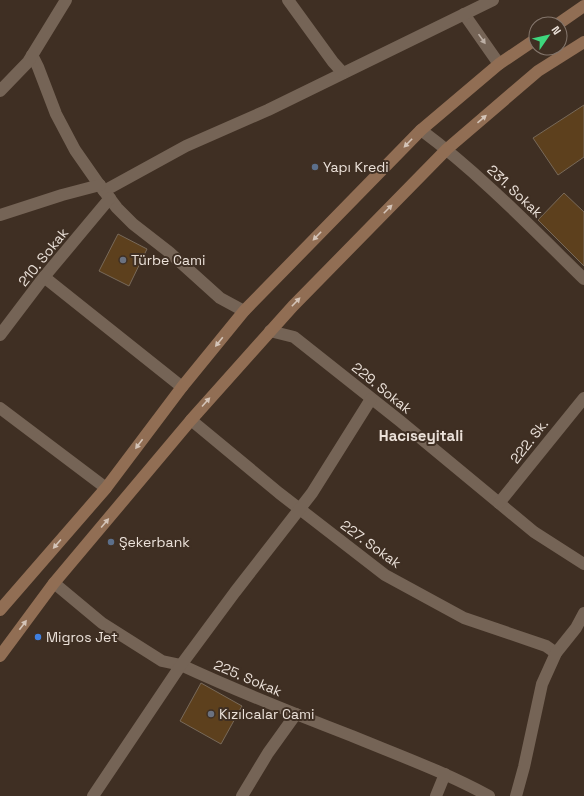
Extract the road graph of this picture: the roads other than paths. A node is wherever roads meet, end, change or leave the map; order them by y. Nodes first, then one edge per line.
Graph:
1 (288, 0) edge
2 (493, 0) edge
3 (60, 3) edge
4 (584, 6) edge
5 (464, 14) junction
6 (568, 17) edge
7 (584, 42) edge
8 (528, 44) edge
9 (32, 55) junction
10 (499, 64) junction
11 (343, 73) junction
12 (0, 91) edge
13 (421, 130) junction
14 (447, 149) junction
15 (105, 191) junction
16 (0, 215) edge
17 (44, 277) junction
18 (584, 279) edge
19 (244, 311) junction
20 (270, 330) junction
21 (1, 333) edge
22 (182, 387) junction
23 (584, 398) edge
24 (371, 399) junction
25 (0, 408) edge
26 (191, 420) junction
27 (106, 488) junction
28 (499, 503) junction
29 (300, 510) junction
30 (584, 564) edge
31 (54, 584) junction
32 (0, 610) edge
33 (584, 613) edge
34 (556, 653) junction
35 (0, 656) edge
36 (181, 665) junction
37 (296, 714) junction
38 (445, 774) junction
39 (92, 796) edge
40 (242, 796) edge
41 (436, 796) edge
42 (489, 796) edge
43 (516, 796) edge

1 - 11 street
2 - 5 street
3 - 9 street
4 - 6 main road
5 -> 10 street
5 - 11 street
14 -> 7 main road
8 - 10 main road
9 - 12 street
9 - 15 street
10 - 13 main road
11 - 15 street
13 - 14 street, 231. Sokak
13 -> 19 main road
14 - 18 street, 231. Sokak
20 -> 14 main road
15 - 16 street
15 - 17 street, 210. Sokak
15 - 19 street
17 - 21 street, 210. Sokak
17 - 22 street
19 -> 22 main road
20 - 24 street, 229. Sokak
26 -> 20 main road
22 -> 27 main road
23 - 28 street, 222. Sk.
24 - 28 street, 229. Sokak
24 - 29 street
25 - 27 street
26 - 29 street, 227. Sokak
31 -> 26 main road
27 -> 32 main road
28 - 30 street, 229. Sokak
29 - 34 street, 227. Sokak
29 - 36 street
35 -> 31 main road
31 - 36 street, 225. Sokak
33 - 34 street
34 - 43 street
36 - 37 street, 225. Sokak
36 - 39 street
37 - 38 street, 225. Sokak
37 - 40 street
38 - 41 street
38 - 42 street, 225. Sokak

